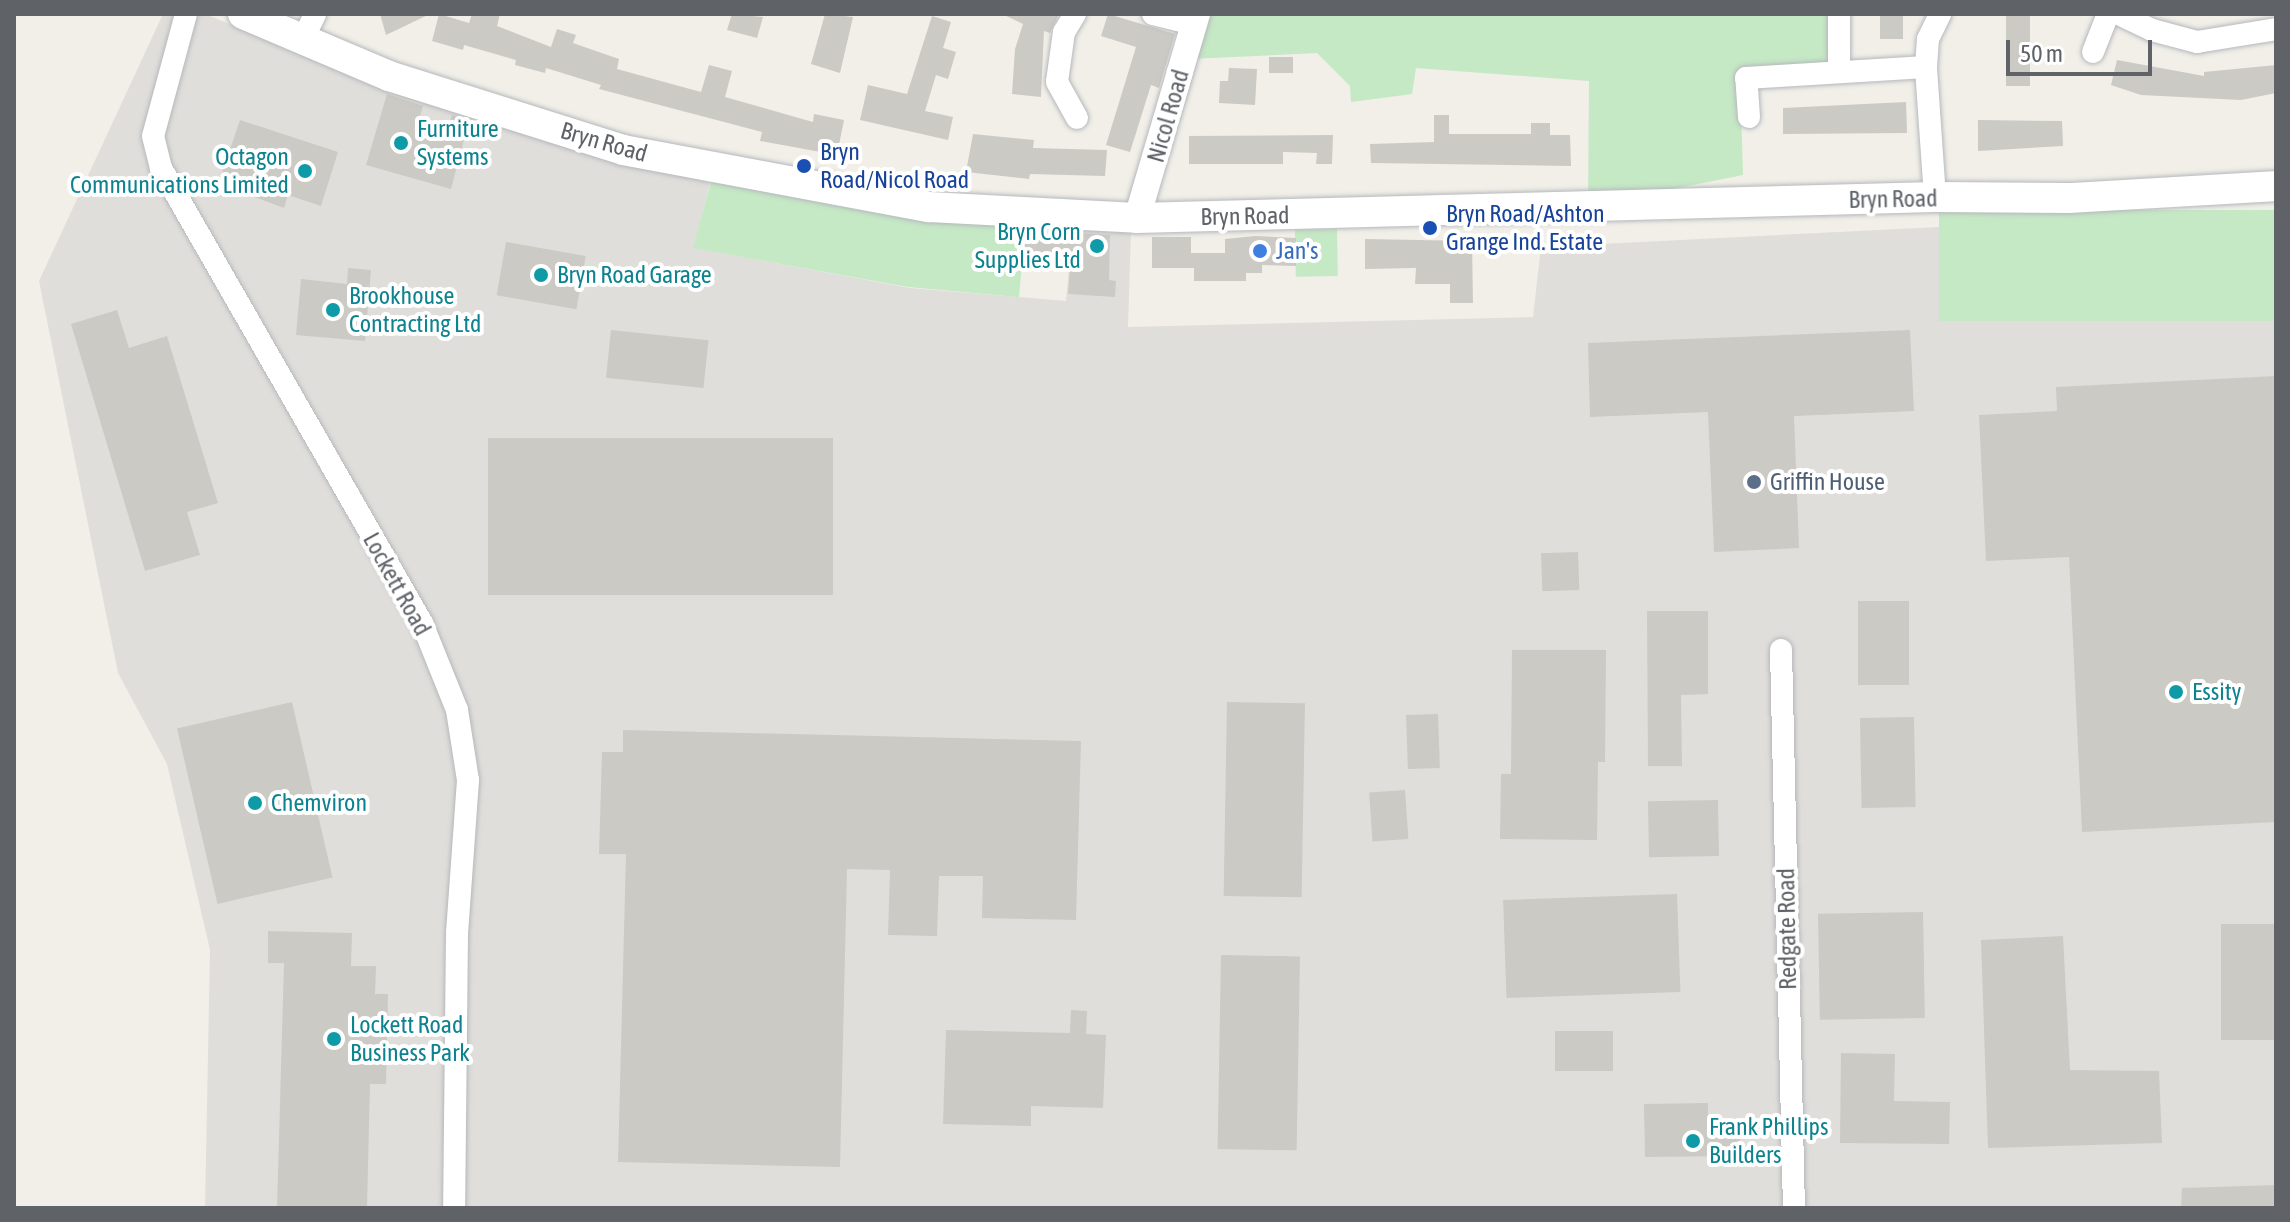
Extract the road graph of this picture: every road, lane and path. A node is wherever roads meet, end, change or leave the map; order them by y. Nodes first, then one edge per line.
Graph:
1 (186, 14) edge
2 (243, 14) edge
3 (1075, 14) edge
4 (1153, 14) edge
5 (1839, 14) edge
6 (1940, 14) edge
7 (2108, 14) edge
8 (2119, 14) edge
9 (1196, 19) edge
10 (309, 27) edge
11 (2276, 29) edge
12 (2093, 52) dead end
13 (1926, 67) junction
14 (1839, 71) junction
15 (1749, 117) dead end
16 (1077, 118) dead end
17 (2276, 186) edge
18 (1935, 197) junction
19 (1137, 218) junction
20 (1781, 650) dead end
21 (454, 1208) edge
22 (1794, 1208) edge

1 - 21 street, Lockett Road
2 - 10 main road, Bryn Road
3 - 16 street
4 - 9 street
5 - 14 street
6 - 13 street
7 - 12 street
8 - 11 street
9 - 19 street, Nicol Road
10 - 19 main road, Bryn Road
13 - 14 street
13 - 18 street
14 - 15 street
17 - 18 main road, Bryn Road
18 - 19 main road, Bryn Road
20 - 22 street, Redgate Road

